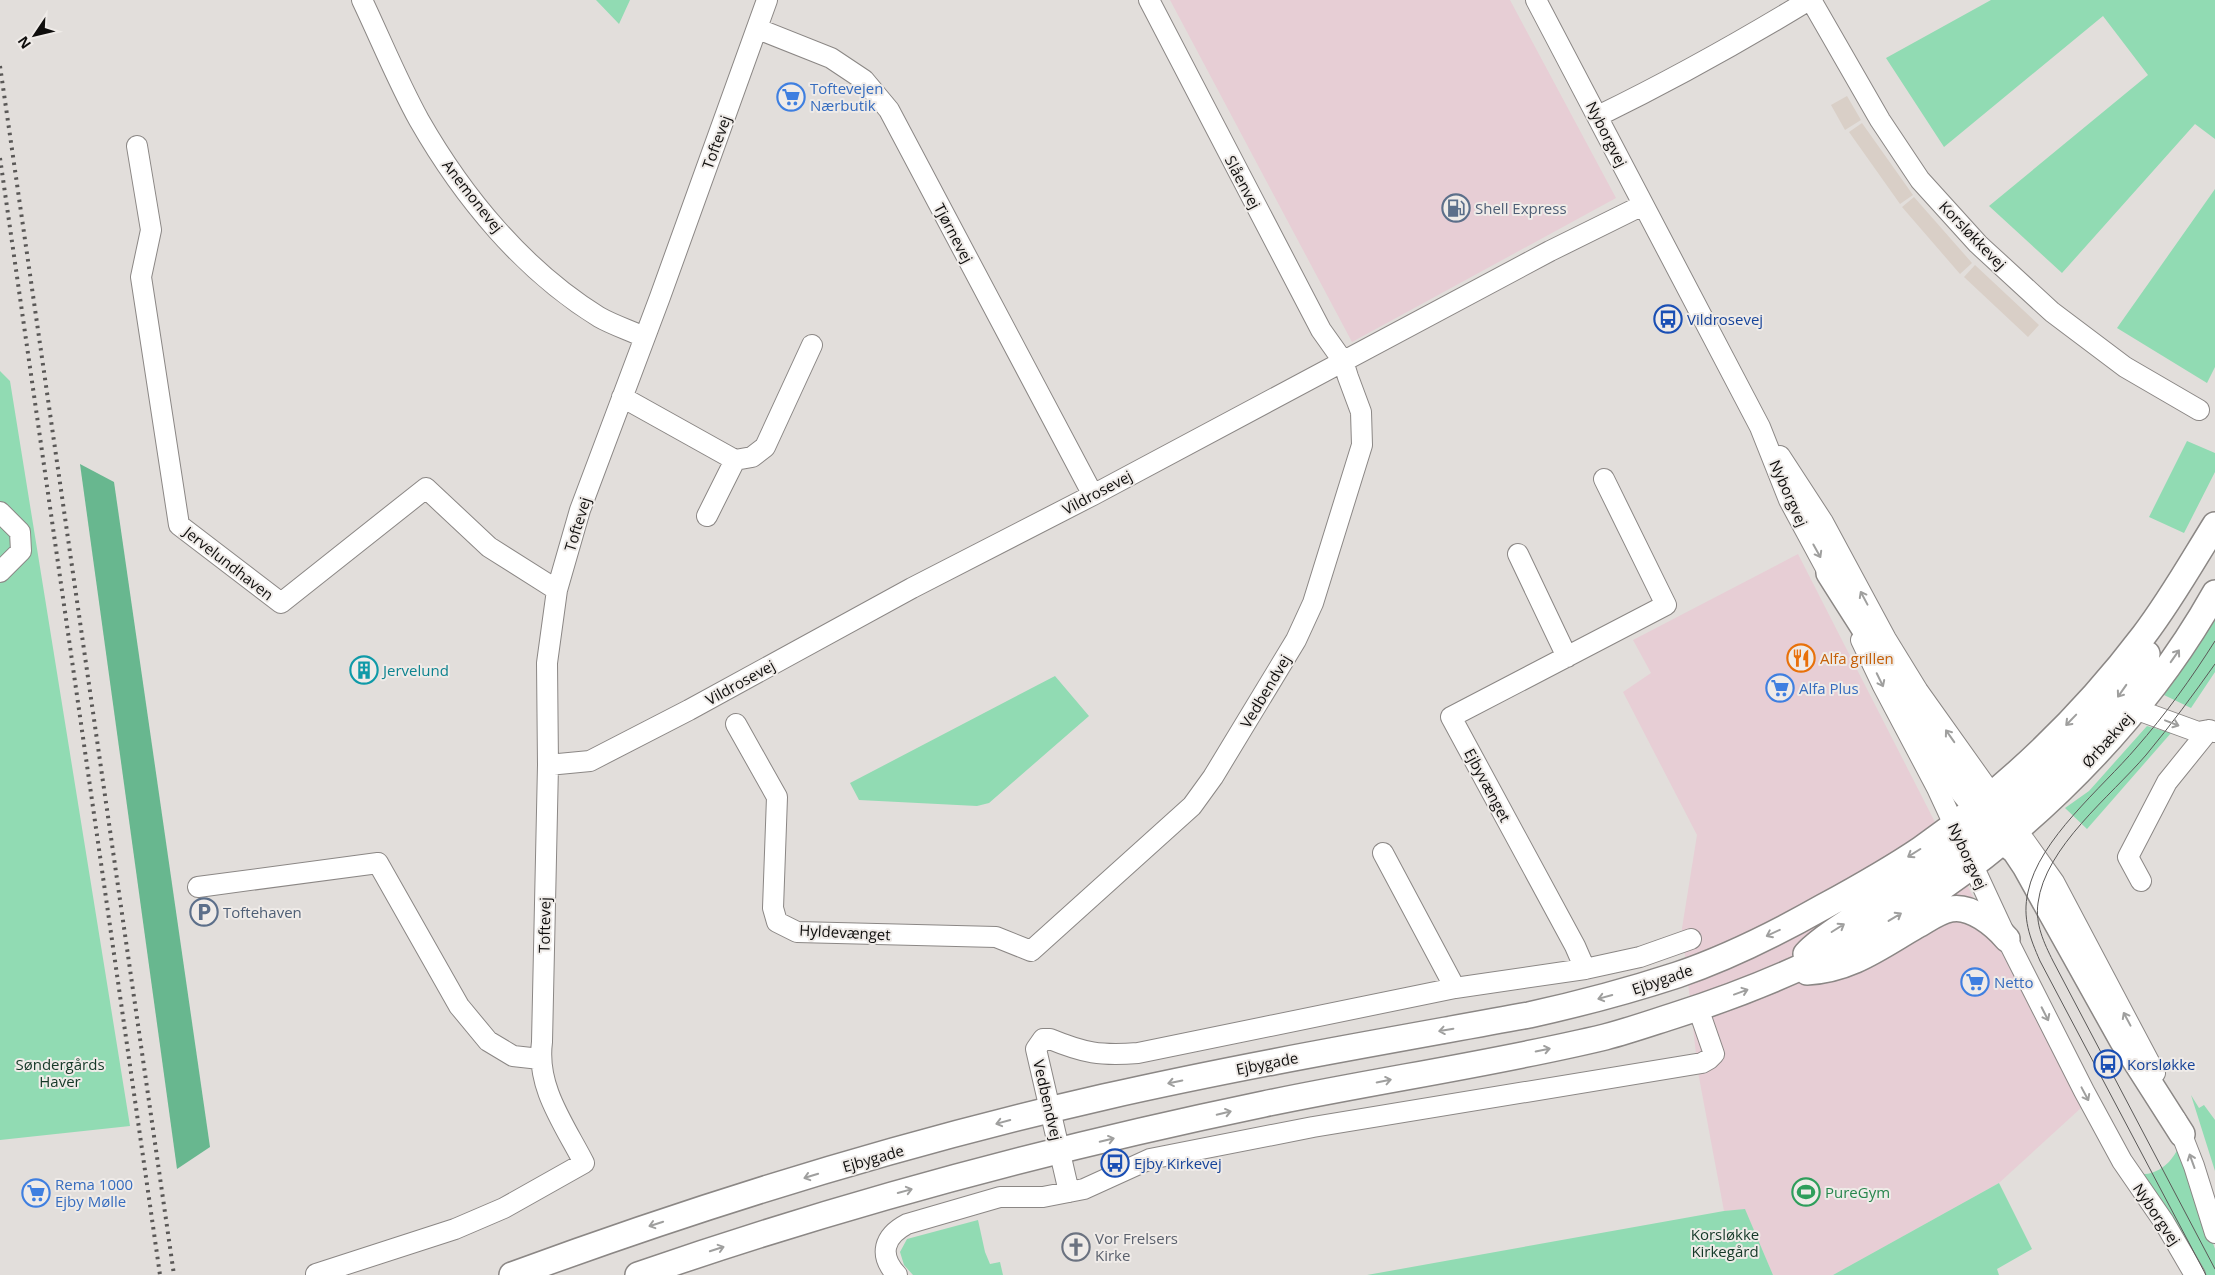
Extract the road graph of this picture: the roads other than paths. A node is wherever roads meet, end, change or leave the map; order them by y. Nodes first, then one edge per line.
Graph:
1 (362, 0) edge
2 (767, 0) edge
3 (1149, 0) edge
4 (1536, 0) edge
5 (1810, 0) edge
6 (758, 29) junction
7 (1598, 116) junction
8 (137, 146) dead end
9 (1643, 205) junction
10 (644, 336) junction
11 (812, 345) dead end
12 (1343, 361) junction
13 (622, 397) junction
14 (2199, 410) dead end
15 (1760, 427) junction
16 (735, 460) junction
17 (1604, 479) dead end
18 (1093, 495) junction
19 (0, 512) edge
20 (707, 516) dead end
21 (2214, 526) edge
22 (1518, 554) dead end
23 (0, 572) edge
24 (1829, 572) junction
25 (557, 590) junction
26 (2215, 593) edge
27 (1567, 657) junction
28 (2135, 709) junction
29 (736, 724) dead end
30 (2212, 731) edge
31 (548, 766) junction
32 (1993, 819) junction
33 (1963, 845) junction
34 (1383, 853) dead end
35 (2141, 881) dead end
36 (198, 887) dead end
37 (1691, 939) dead end
38 (2007, 939) junction
39 (1031, 951) joint
40 (1584, 969) junction
41 (1790, 972) junction
42 (1455, 988) junction
43 (1698, 1008) junction
44 (1036, 1049) joint
45 (540, 1059) junction
46 (1050, 1110) junction
47 (2182, 1134) joint
48 (1059, 1151) junction
49 (1069, 1192) junction
50 (2215, 1233) edge
51 (893, 1271) edge
52 (316, 1274) edge
53 (512, 1275) edge
54 (638, 1275) edge
55 (2195, 1275) edge

1 - 10 street, Anemonevej
2 - 6 street, Toftevej
3 - 12 street, Slåenvej
4 - 7 street, Nyborgvej
5 - 7 street, Korsløkkevej
5 - 14 street, Korsløkkevej
6 - 10 street, Toftevej
6 - 18 street, Tjørnevej
7 - 9 street, Nyborgvej
8 - 25 street, Jervelundhaven
9 - 12 street, Vildrosevej
9 - 15 street, Nyborgvej
10 - 13 street, Toftevej
11 - 16 street
12 - 18 street, Vildrosevej
12 - 39 street, Vedbendvej
13 - 16 street
13 - 25 street, Toftevej
15 -> 24 street, Nyborgvej
32 -> 15 street, Nyborgvej
16 - 20 street
17 - 27 street, Ejbyvænget
18 - 31 street, Vildrosevej
19 - 23 street
21 -> 32 main road, Ørbækvej
22 - 27 street
24 - 32 main road
24 -> 33 street, Nyborgvej
25 - 31 street, Toftevej
28 -> 26 main road, Ørbækvej
27 - 40 street, Ejbyvænget
28 -> 30 street
28 - 32 main road, Ørbækvej
29 - 39 street, Hyldevænget
30 - 35 street
31 - 45 street, Toftevej
32 - 33 main road, Ørbækvej
32 - 33 main road, Ejbygade
47 -> 32 main road
33 - 38 street, Nyborgvej
41 -> 33 main road, Ejbygade
33 -> 46 main road, Ejbygade
34 - 42 street
36 - 45 street
37 - 40 street, Ejbygade
38 - 41 main road
38 -> 55 street, Nyborgvej
40 - 42 street, Ejbygade
43 -> 41 main road, Ejbygade
42 - 44 street, Ejbygade
48 -> 43 main road, Ejbygade
43 - 49 street
44 - 46 street, Vedbendvej
45 - 52 street, Toftevej
46 - 48 street, Vedbendvej
46 -> 53 main road, Ejbygade
50 -> 47 street
48 - 49 street
54 -> 48 main road, Ejbygade
49 - 51 street

